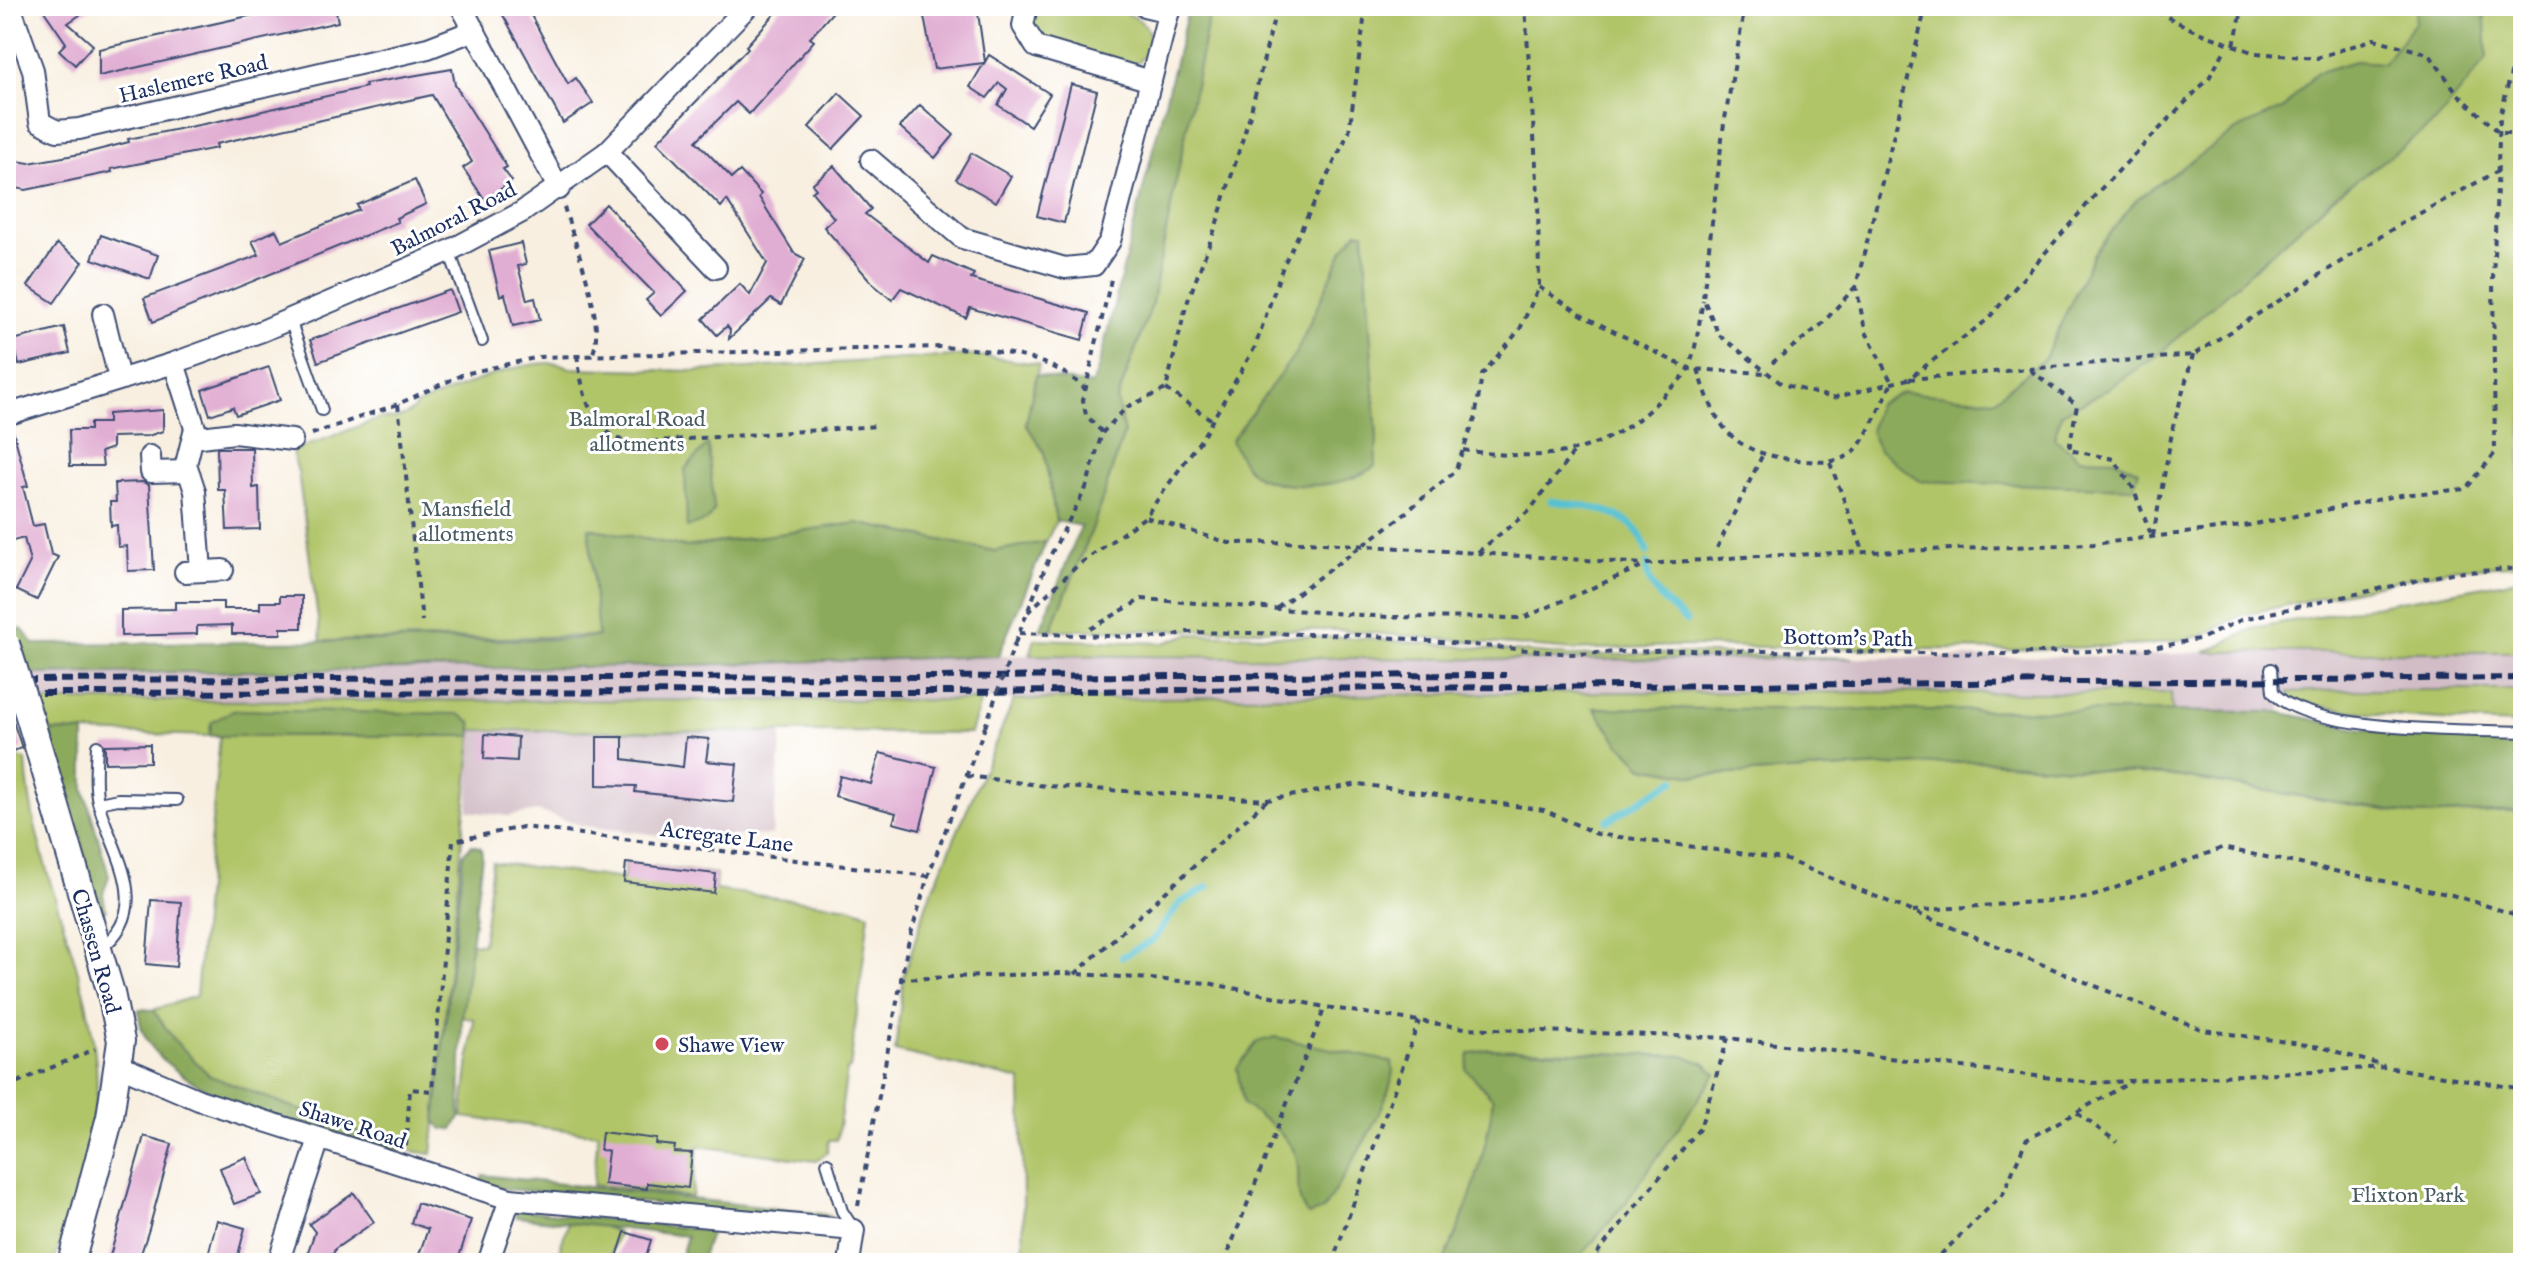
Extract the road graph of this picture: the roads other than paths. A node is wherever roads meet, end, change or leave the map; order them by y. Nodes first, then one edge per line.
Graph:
1 (10, 6) edge
2 (461, 6) edge
3 (748, 6) edge
4 (1027, 6) edge
5 (1144, 6) edge
6 (1170, 9) edge
7 (475, 30) junction
8 (1151, 81) junction
9 (607, 152) junction
10 (871, 160) dead end
11 (559, 189) junction
12 (449, 251) junction
13 (716, 268) dead end
14 (103, 314) dead end
15 (290, 320) junction
16 (482, 341) dead end
17 (174, 363) junction
18 (119, 378) junction
19 (322, 410) dead end
20 (6, 415) edge
21 (193, 438) junction
22 (292, 440) road end
23 (150, 456) dead end
24 (187, 471) junction
25 (223, 570) dead end
26 (6, 644) edge
27 (2271, 669) dead end
28 (2523, 732) edge
29 (97, 746) dead end
30 (177, 800) dead end
31 (99, 803) junction
32 (98, 951) junction
33 (120, 1066) junction
34 (319, 1139) junction
35 (827, 1163) dead end
36 (510, 1199) junction
37 (854, 1230) junction
38 (71, 1263) edge
39 (278, 1263) edge
40 (488, 1263) edge
41 (849, 1263) edge

1 - 7 street, Haslemere Road
2 - 7 street
3 - 9 street, Balmoral Road
4 - 8 street
5 - 6 street
6 - 8 street
7 - 11 street
8 - 10 street
9 - 11 street, Balmoral Road
9 - 13 street
11 - 12 street, Balmoral Road
12 - 15 street, Balmoral Road
12 - 16 lane
14 - 18 street
15 - 17 street, Balmoral Road
15 - 19 lane
17 - 18 street, Balmoral Road
17 - 21 street
18 - 20 street, Balmoral Road
21 - 22 street
21 - 24 street
23 - 24 street
24 - 25 street
26 - 32 street, Chassen Road, bridge
27 - 28 lane
29 - 31 lane
30 - 31 lane
31 - 32 lane
32 - 33 street, Chassen Road
33 - 34 street, Shawe Road
33 - 38 street, Chassen Road
34 - 36 street, Shawe Road
34 - 39 street
35 - 37 lane
36 - 37 street, Shawe Road
36 - 40 street
37 - 41 street

